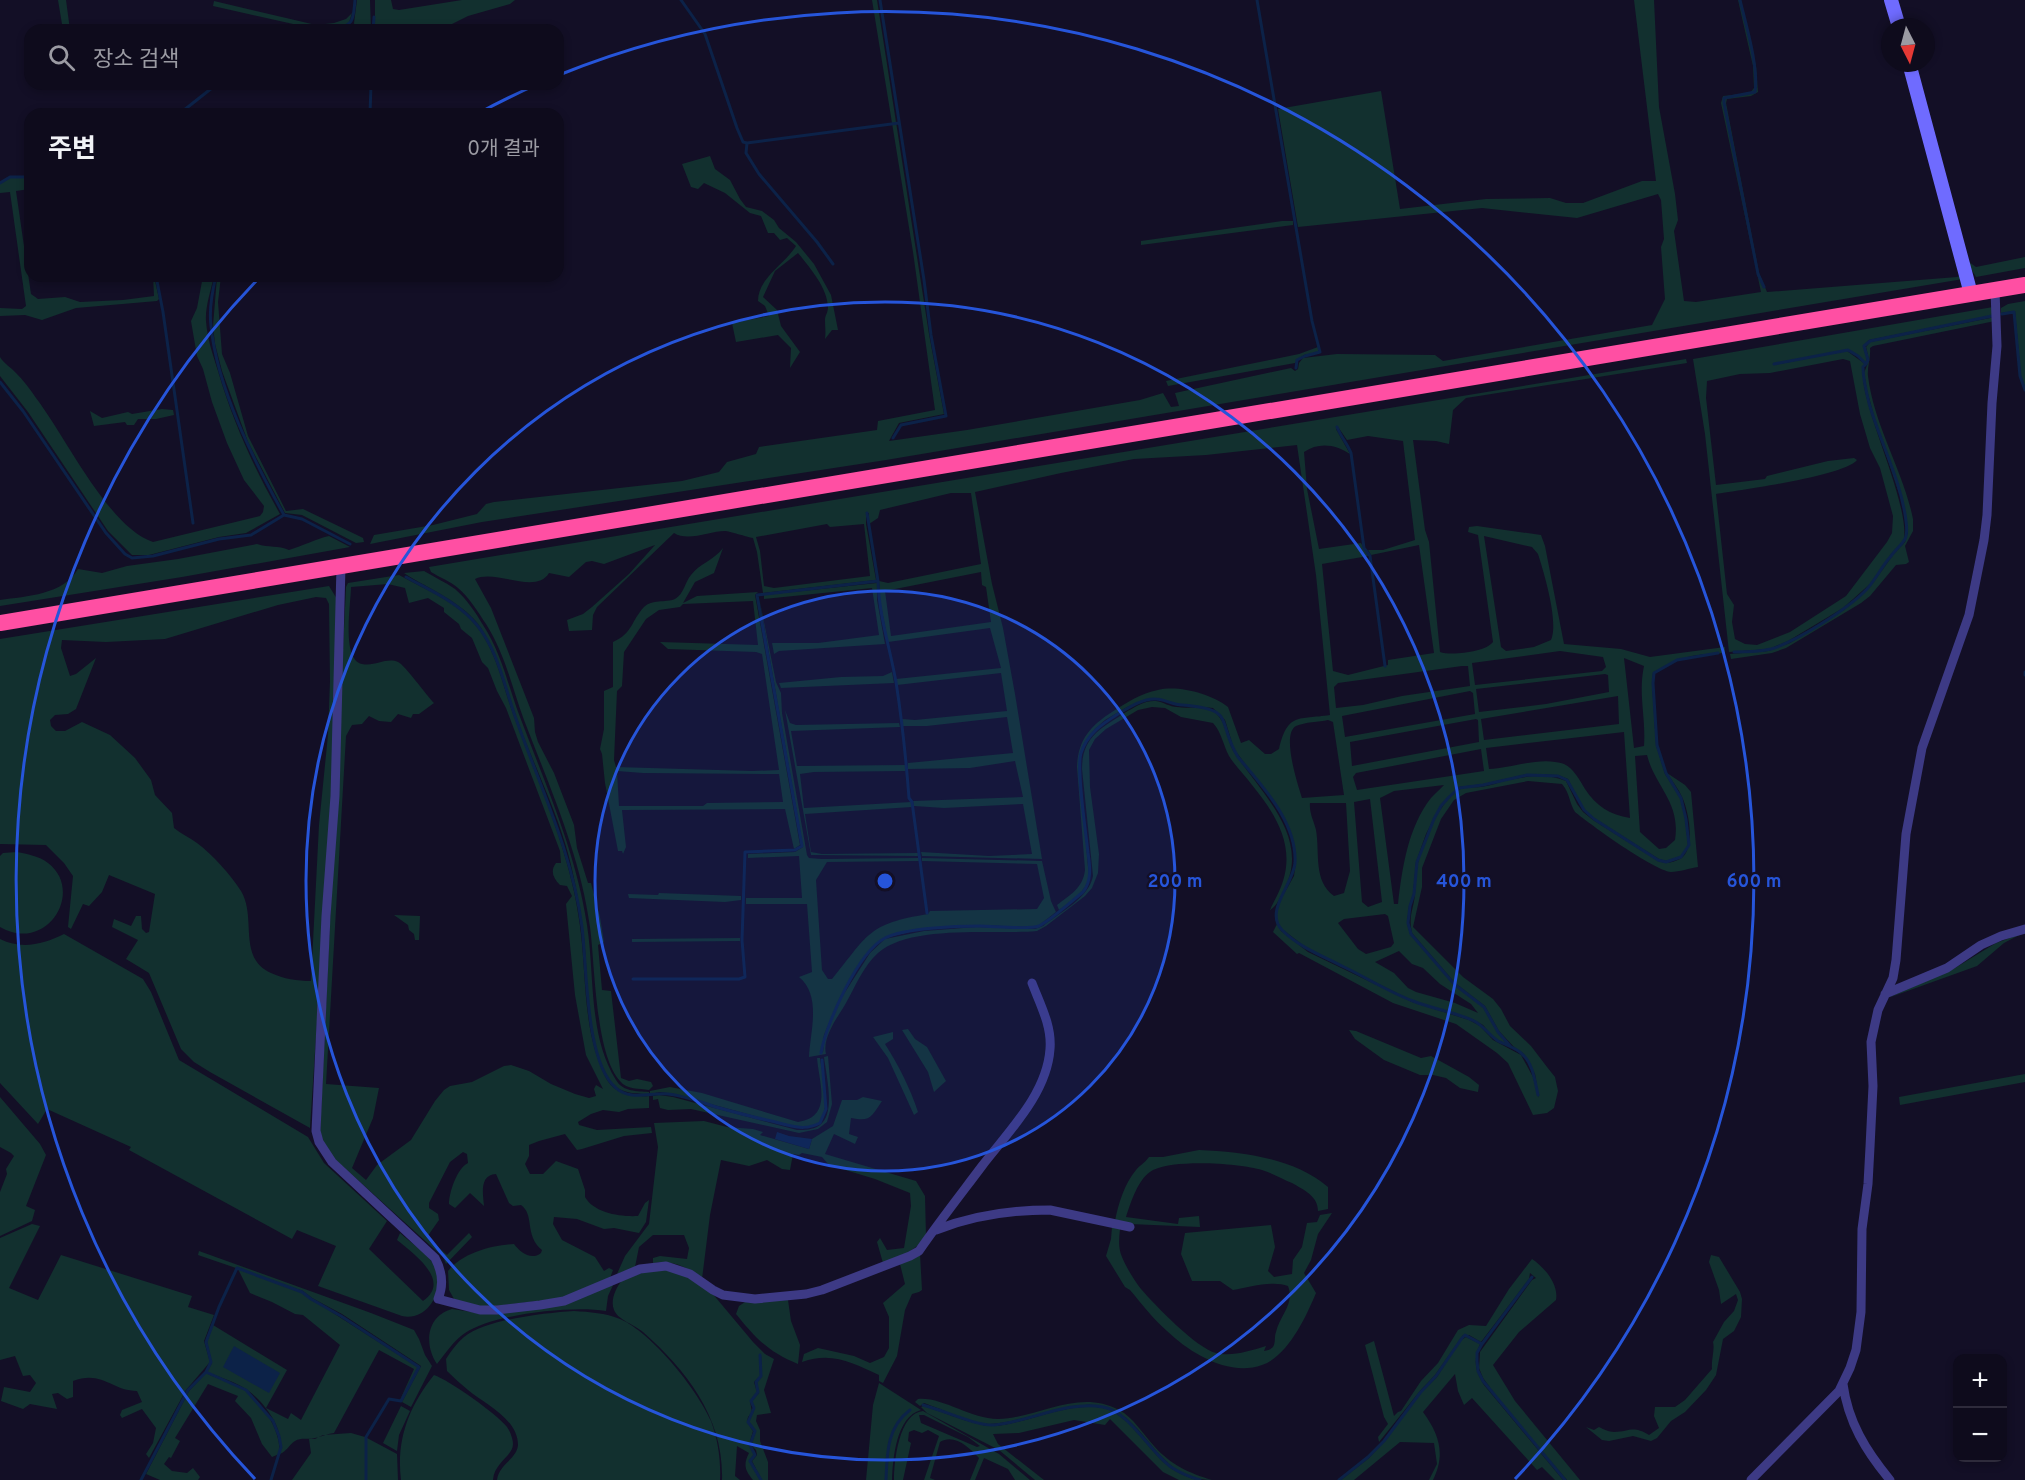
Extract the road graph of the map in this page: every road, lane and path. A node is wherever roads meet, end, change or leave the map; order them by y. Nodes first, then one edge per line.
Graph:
1 (1891, 0) edge
2 (1896, 18) edge
3 (1912, 72) edge
4 (2025, 285) edge
5 (1995, 290) junction
6 (1971, 294) junction
7 (341, 566) junction
8 (0, 623) edge
9 (2025, 929) edge
10 (1032, 983) dead end
11 (1885, 994) junction
12 (1130, 1227) dead end
13 (934, 1230) junction
14 (1843, 1384) junction
15 (1751, 1480) edge
16 (1890, 1480) edge

1 - 2 street
3 - 6 street
4 - 5 highway
5 - 6 highway
5 - 11 street
6 - 7 highway
7 - 8 highway
7 - 13 street
9 - 11 street
10 - 13 street
11 - 14 street
12 - 13 street
14 - 15 street
14 - 16 street

